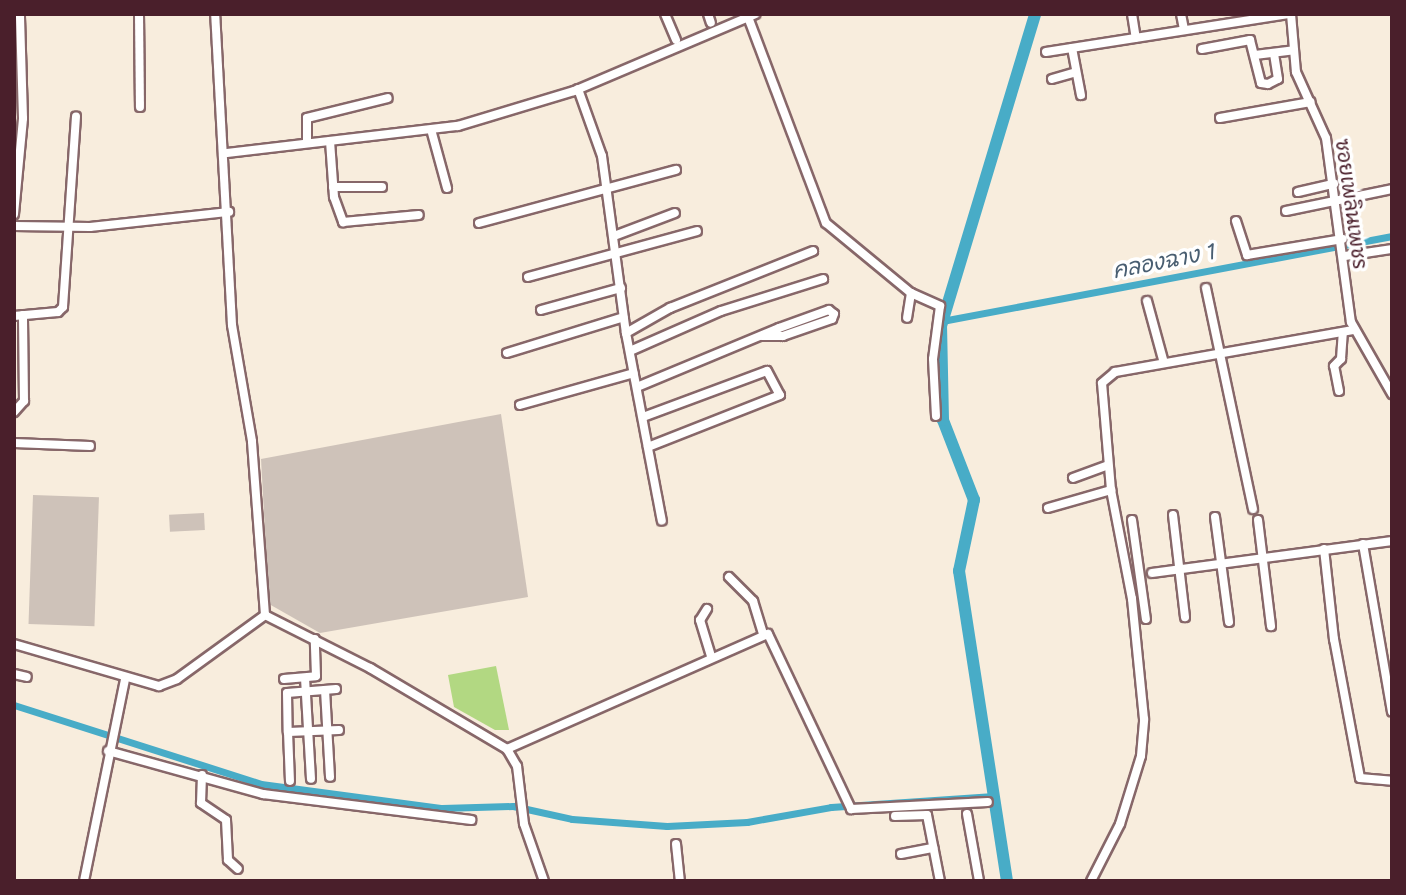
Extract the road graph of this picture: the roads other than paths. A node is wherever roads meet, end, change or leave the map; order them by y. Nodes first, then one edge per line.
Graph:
1 (20, 14) edge
2 (139, 14) edge
3 (215, 14) edge
4 (665, 14) edge
5 (1132, 14) edge
6 (1181, 14) edge
7 (1291, 14) edge
8 (751, 16) edge
9 (1235, 18) edge
10 (1184, 30) junction
11 (1136, 38) junction
12 (676, 40) dead end
13 (1072, 48) junction
14 (1202, 49) dead end
15 (1294, 50) junction
16 (1046, 52) dead end
17 (1274, 53) junction
18 (1255, 55) junction
19 (1076, 72) junction
20 (1052, 79) dead end
21 (578, 89) junction
22 (1081, 95) dead end
23 (388, 98) dead end
24 (1311, 102) junction
25 (140, 107) dead end
26 (76, 116) dead end
27 (1220, 118) dead end
28 (436, 132) junction
29 (330, 141) junction
30 (307, 142) junction
31 (227, 153) junction
32 (676, 170) dead end
33 (1334, 184) junction
34 (333, 187) junction
35 (382, 187) dead end
36 (606, 187) junction
37 (447, 188) dead end
38 (1392, 189) edge
39 (1298, 192) dead end
40 (1337, 200) junction
41 (1286, 211) dead end
42 (229, 212) junction
43 (675, 213) dead end
44 (14, 214) edge
45 (419, 215) dead end
46 (1236, 221) dead end
47 (479, 223) dead end
48 (14, 226) edge
49 (69, 227) junction
50 (697, 231) dead end
51 (614, 236) junction
52 (1343, 246) junction
53 (1392, 249) edge
54 (813, 251) dead end
55 (617, 253) junction
56 (528, 277) dead end
57 (823, 279) dead end
58 (621, 288) junction
59 (1206, 288) dead end
60 (911, 293) junction
61 (1147, 301) dead end
62 (541, 310) dead end
63 (19, 315) edge
64 (624, 317) junction
65 (907, 318) dead end
66 (1348, 331) junction
67 (626, 333) junction
68 (762, 336) junction
69 (630, 351) junction
70 (507, 353) dead end
71 (1220, 353) junction
72 (1164, 363) junction
73 (634, 373) junction
74 (637, 387) junction
75 (1339, 391) dead end
76 (1392, 394) edge
77 (520, 405) dead end
78 (14, 412) edge
79 (936, 416) dead end
80 (643, 417) junction
81 (14, 443) edge
82 (90, 446) dead end
83 (648, 447) junction
84 (1108, 465) junction
85 (1073, 478) dead end
86 (1111, 490) junction
87 (1048, 508) dead end
88 (1253, 509) dead end
89 (1173, 515) dead end
90 (1215, 517) dead end
91 (1132, 520) dead end
92 (1258, 520) dead end
93 (662, 521) dead end
94 (1392, 541) edge
95 (1363, 544) junction
96 (1324, 549) junction
97 (1263, 556) junction
98 (1221, 562) junction
99 (1180, 568) junction
100 (1144, 574) junction
101 (729, 577) dead end
102 (1128, 577) junction
103 (707, 609) dead end
104 (265, 615) junction
105 (1185, 617) dead end
106 (1146, 619) dead end
107 (1229, 622) dead end
108 (1271, 626) dead end
109 (763, 634) junction
110 (315, 639) junction
111 (14, 644) edge
112 (711, 657) junction
113 (14, 674) edge
114 (27, 677) dead end
115 (305, 678) junction
116 (125, 679) junction
117 (284, 679) dead end
118 (336, 689) dead end
119 (325, 690) junction
120 (305, 692) junction
121 (1392, 712) edge
122 (308, 730) junction
123 (327, 730) junction
124 (339, 730) dead end
125 (288, 732) junction
126 (110, 745) junction
127 (507, 749) junction
128 (202, 775) junction
129 (330, 777) dead end
130 (311, 779) dead end
131 (290, 781) dead end
132 (1392, 781) edge
133 (988, 802) dead end
134 (967, 814) dead end
135 (895, 816) dead end
136 (471, 820) dead end
137 (676, 844) dead end
138 (933, 848) junction
139 (901, 854) dead end
140 (238, 869) dead end
141 (84, 881) edge
142 (544, 881) edge
143 (680, 881) edge
144 (940, 881) edge
145 (979, 881) edge
146 (1091, 881) edge

1 - 44 street
2 - 25 street
3 - 31 street
4 - 12 street
5 - 11 street
6 - 10 street
7 - 9 street
7 - 15 street, ซอยเพลินเพชร
8 - 21 street
8 - 60 street
9 - 10 street
10 - 11 street
11 - 13 street
13 - 16 street
13 - 19 street
14 - 18 street
15 - 17 street
15 - 24 street, ซอยเพลินเพชร
17 - 18 street
17 - 18 street
19 - 20 street
19 - 22 street
21 - 28 street
21 - 36 street
23 - 30 street
24 - 27 street
24 - 33 street, ซอยเพลินเพชร
26 - 49 street
28 - 29 street
28 - 37 street
29 - 30 street
29 - 34 street
30 - 31 street
31 - 42 street
32 - 36 street
33 - 39 street
33 - 40 street, ซอยเพลินเพชร
34 - 35 street
34 - 45 street
36 - 47 street
36 - 51 street
38 - 40 street
40 - 41 street
40 - 52 street, ซอยเพลินเพชร
42 - 49 street
42 - 104 street
43 - 51 street
46 - 52 street
48 - 49 street
49 - 63 street
50 - 55 street
51 - 55 street
52 - 53 street
52 - 66 street, ซอยเพลินเพชร
54 - 67 street
55 - 56 street
55 - 58 street
57 - 69 street
58 - 62 street
58 - 64 street
59 - 71 street
60 - 65 street
60 - 79 street
61 - 72 street
63 - 78 street
64 - 67 street
64 - 70 street
66 - 71 street
66 - 75 street
66 - 76 street, ซอยเพลินเพชร
67 - 69 street
68 - 68 street
68 - 74 street
69 - 73 street
71 - 72 street
71 - 88 street
72 - 84 street
73 - 74 street
73 - 77 street
74 - 80 street
80 - 83 street
80 - 83 street
81 - 82 street
83 - 93 street
84 - 85 street
84 - 86 street
86 - 87 street
86 - 102 street
89 - 99 street
90 - 98 street
91 - 100 street
92 - 97 street
94 - 95 street
95 - 96 street
95 - 121 street
96 - 97 street
96 - 132 street
97 - 98 street
97 - 108 street
98 - 99 street
98 - 107 street
99 - 100 street
99 - 105 street
100 - 102 street
100 - 106 street
101 - 109 street
102 - 146 street
103 - 112 street
104 - 110 street
104 - 116 street
109 - 112 street
109 - 133 street
110 - 115 street
110 - 127 street
111 - 116 street
112 - 127 street
113 - 114 street
115 - 117 street
115 - 120 street
116 - 126 street
118 - 119 street
119 - 120 street
119 - 123 street
120 - 122 street
120 - 125 street
122 - 123 street
122 - 125 street
122 - 130 street
123 - 124 street
123 - 129 street
125 - 131 street
126 - 128 street
126 - 141 street
127 - 142 street
128 - 136 street
128 - 140 street
134 - 145 street
135 - 138 street
137 - 143 street
138 - 139 street
138 - 144 street

